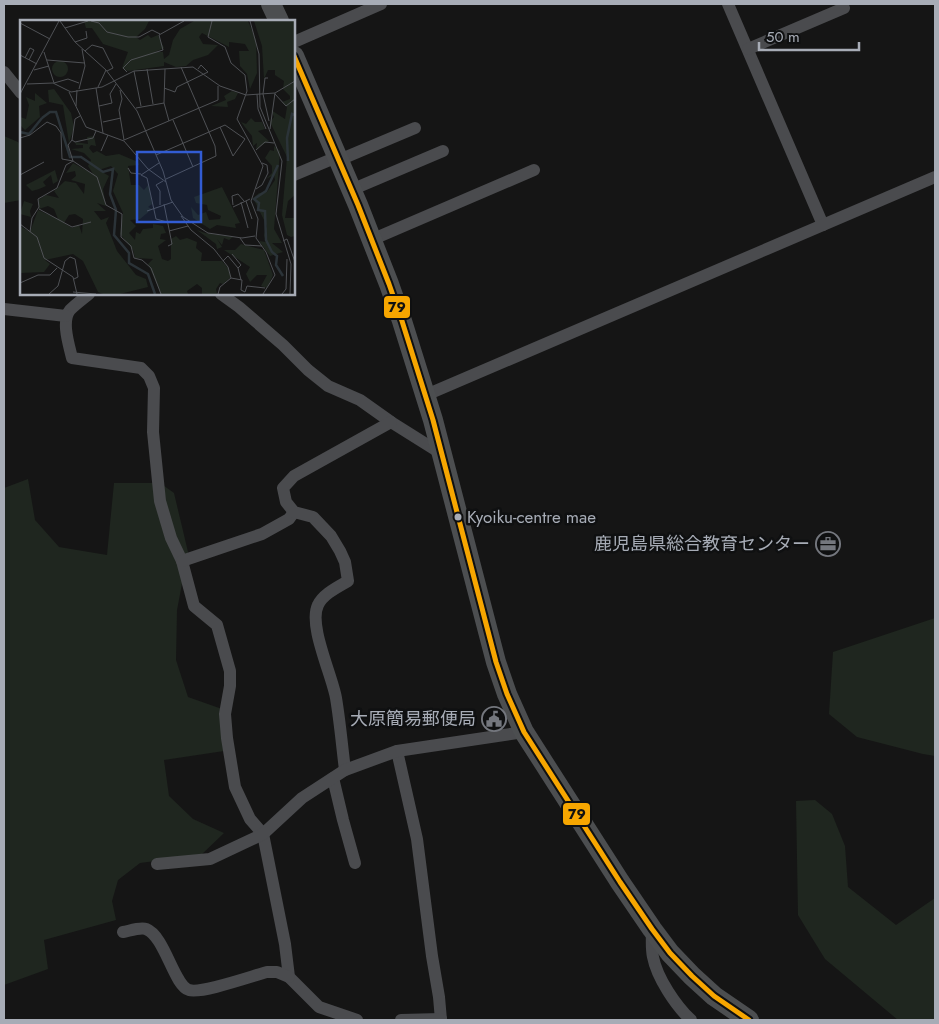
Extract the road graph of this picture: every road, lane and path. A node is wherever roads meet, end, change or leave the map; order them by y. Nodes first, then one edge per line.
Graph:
1 (271, 4) edge
2 (382, 4) edge
3 (728, 4) edge
4 (844, 8) dead end
5 (279, 20) edge
6 (295, 42) edge
7 (748, 49) junction
8 (295, 58) edge
9 (4, 72) edge
10 (20, 92) edge
11 (415, 128) dead end
12 (443, 151) dead end
13 (338, 159) junction
14 (534, 170) dead end
15 (295, 175) edge
16 (935, 177) edge
17 (351, 190) junction
18 (823, 225) junction
19 (371, 240) junction
20 (88, 295) edge
21 (222, 295) edge
22 (4, 309) edge
23 (66, 316) junction
24 (426, 395) junction
25 (391, 422) junction
26 (442, 454) junction
27 (294, 512) junction
28 (182, 561) junction
29 (524, 732) junction
30 (397, 751) junction
31 (345, 770) junction
32 (333, 778) junction
33 (263, 834) junction
34 (355, 863) dead end
35 (157, 864) dead end
36 (652, 929) junction
37 (123, 932) dead end
38 (288, 977) junction
39 (357, 1020) edge
40 (401, 1020) edge
41 (441, 1020) edge
42 (691, 1020) edge
43 (749, 1020) edge

1 - 5 main road
2 - 6 street
3 - 7 street
4 - 7 street
7 - 18 street
8 - 13 main road
9 - 10 street
11 - 13 street
12 - 17 street
13 - 15 street
13 - 17 main road
14 - 19 street
16 - 18 street
17 - 19 main road
18 - 24 street
19 - 24 main road
20 - 23 street
21 - 25 street
22 - 23 street
23 - 28 street
24 - 26 main road
25 - 26 street
25 - 27 street
26 - 29 main road
27 - 28 street
27 - 31 street
28 - 33 street
29 - 30 street
29 - 36 main road
30 - 31 street
30 - 41 street
31 - 32 street
32 - 33 street
32 - 34 street
33 - 35 street
33 - 38 street
36 - 42 street
36 - 43 main road
37 - 38 street
38 - 39 street
40 - 41 street

